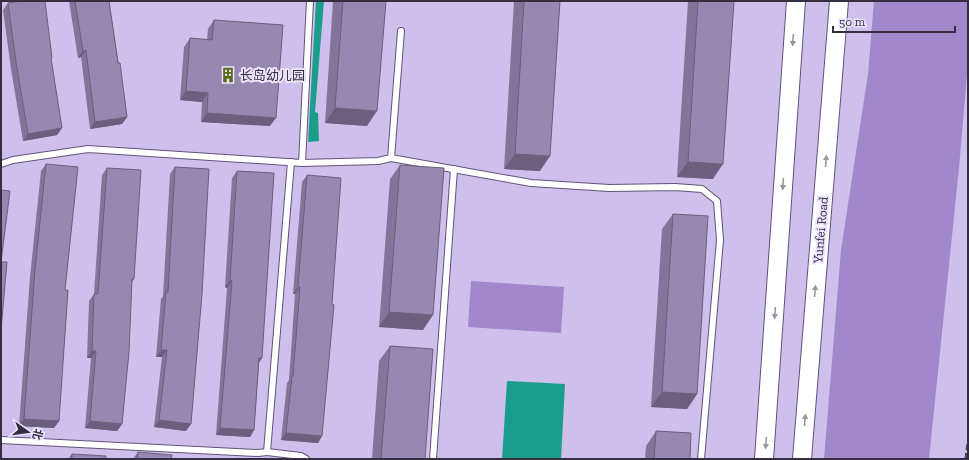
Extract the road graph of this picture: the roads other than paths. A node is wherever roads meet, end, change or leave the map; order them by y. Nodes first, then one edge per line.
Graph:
1 (310, 1) edge
2 (796, 1) edge
3 (839, 1) edge
4 (401, 31) dead end
5 (391, 158) junction
6 (291, 162) junction
7 (302, 163) junction
8 (1, 164) edge
9 (454, 169) junction
10 (1, 440) edge
11 (267, 452) junction
12 (306, 459) edge
13 (433, 459) edge
14 (701, 459) edge
15 (764, 459) edge
16 (802, 459) edge

1 - 7 lane
2 -> 15 main road
16 -> 3 main road, Yunfei Road
4 - 5 lane
5 - 7 lane
5 - 9 lane
6 - 7 lane
6 - 8 lane
6 - 11 lane
9 - 13 lane
9 - 14 lane
10 - 11 lane
11 - 12 lane

